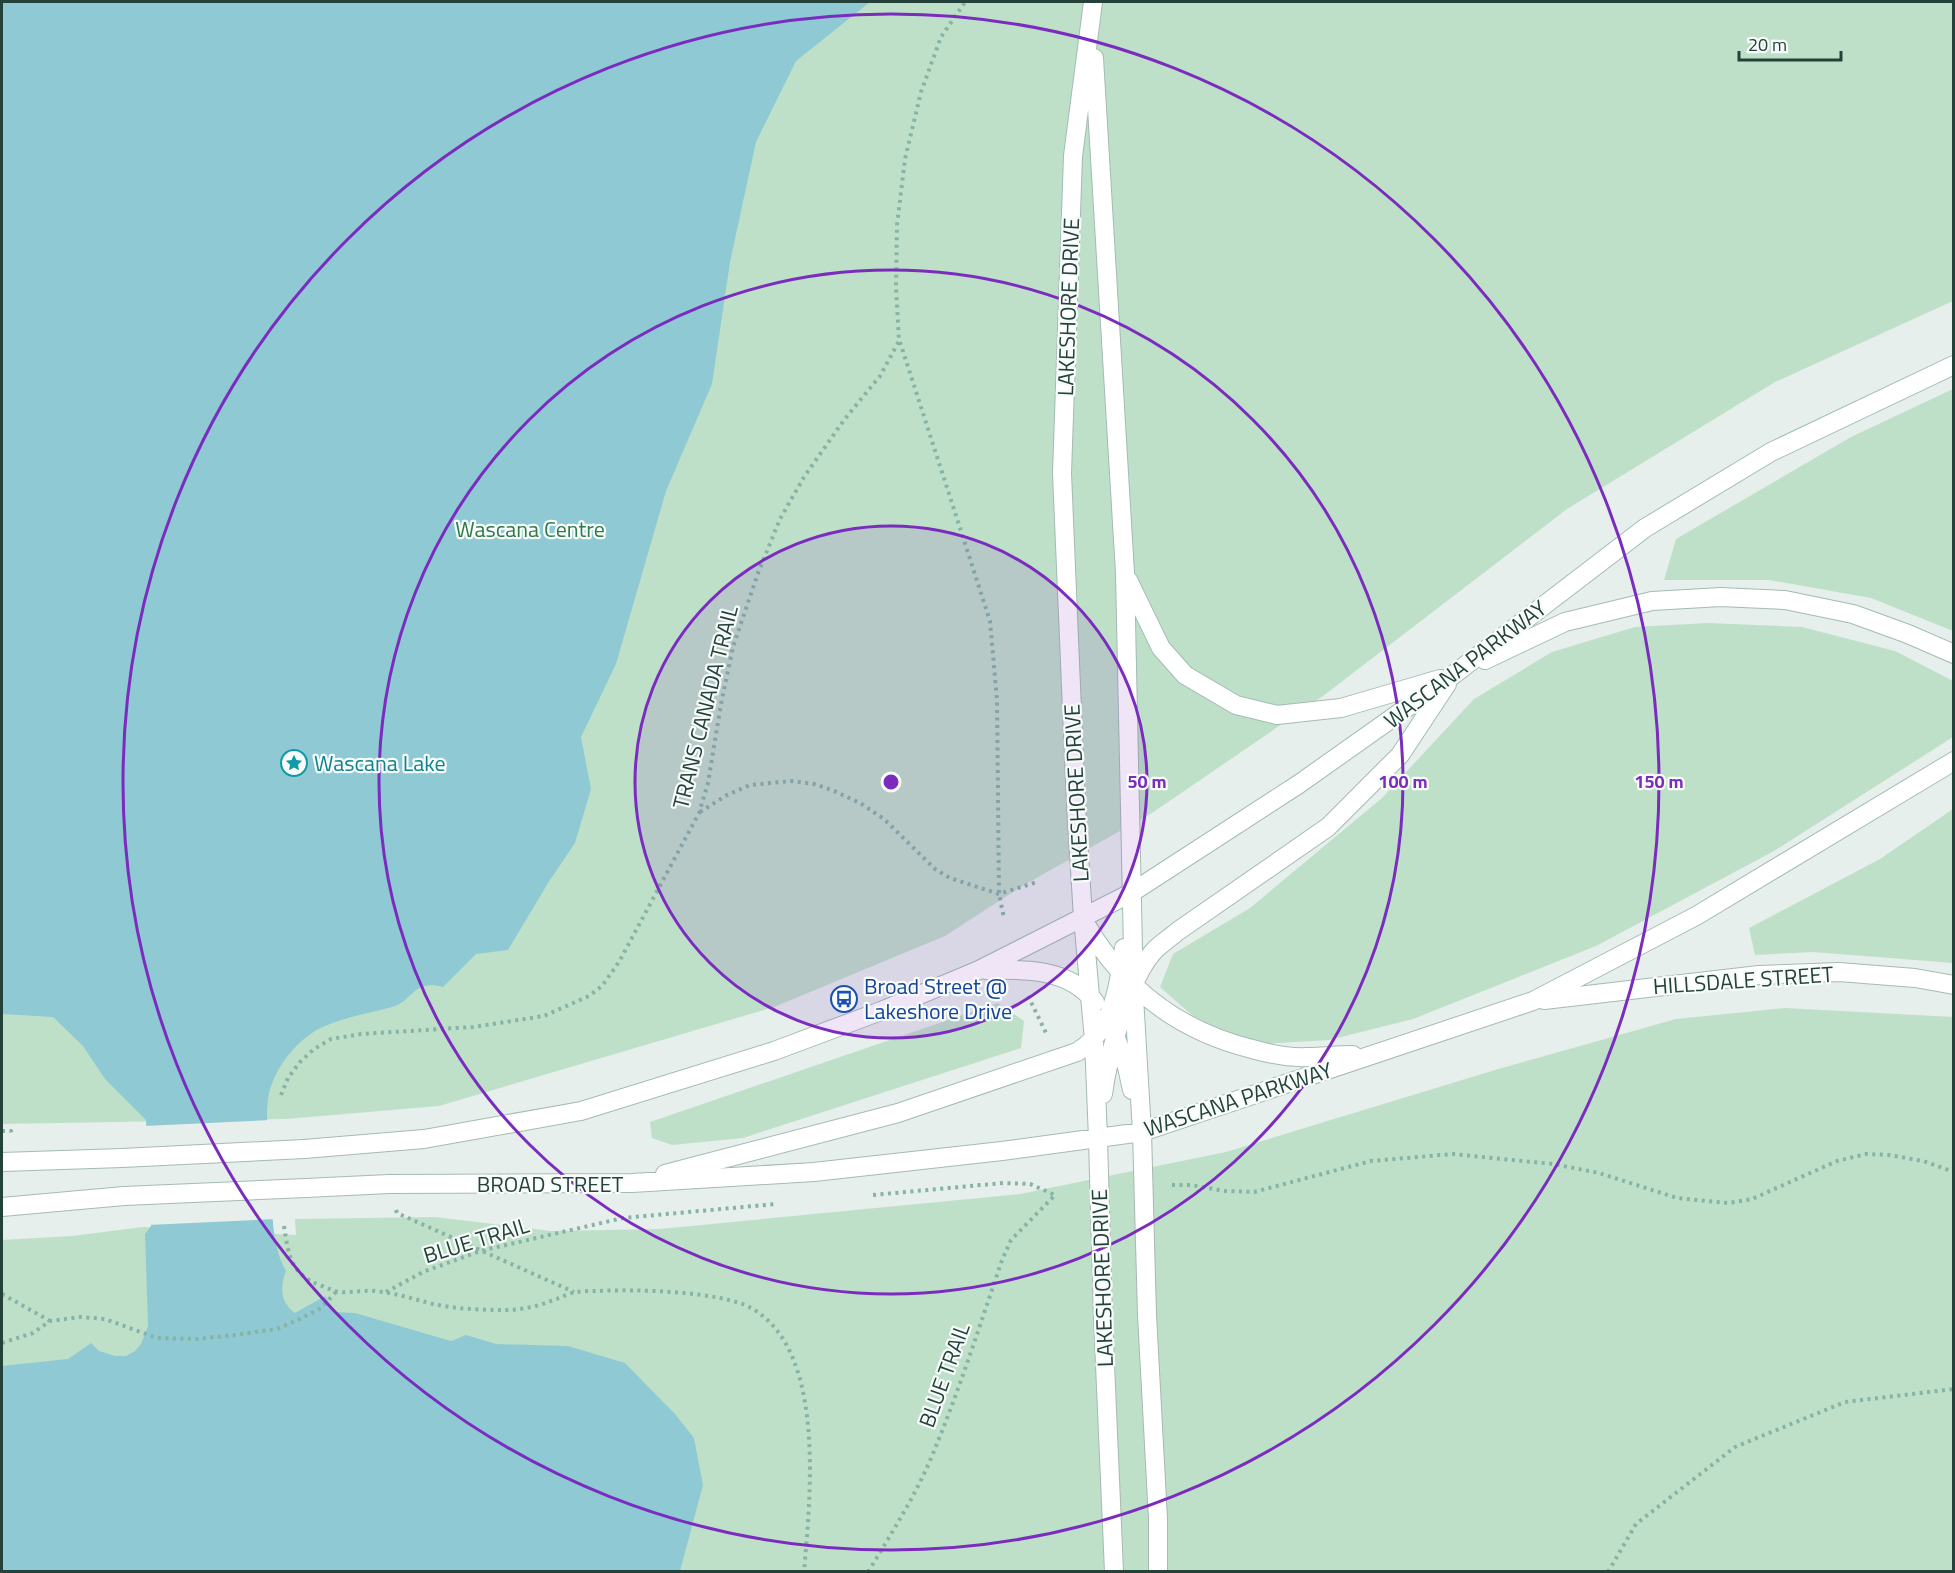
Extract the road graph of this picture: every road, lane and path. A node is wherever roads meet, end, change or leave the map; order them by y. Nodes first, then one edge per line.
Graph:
1 (964, 2) edge
2 (1093, 8) edge
3 (899, 341) junction
4 (1953, 365) edge
5 (1125, 573) junction
6 (1953, 654) edge
7 (1453, 675) junction
8 (1953, 761) edge
9 (699, 813) junction
10 (1036, 882) dead end
11 (1131, 892) junction
12 (999, 894) junction
13 (1004, 918) dead end
14 (1083, 918) junction
15 (979, 970) junction
16 (1121, 972) junction
17 (1953, 985) edge
18 (1134, 986) junction
19 (1026, 991) dead end
20 (1090, 996) junction
21 (1533, 1001) junction
22 (1107, 1021) junction
23 (1048, 1038) dead end
24 (1116, 1038) junction
25 (1094, 1040) junction
26 (1379, 1053) junction
27 (281, 1095) dead end
28 (1142, 1132) junction
29 (1098, 1139) junction
30 (2, 1162) edge
31 (1953, 1172) edge
32 (632, 1183) junction
33 (389, 1184) junction
34 (1172, 1185) dead end
35 (1055, 1195) dead end
36 (2, 1207) edge
37 (623, 1218) dead end
38 (284, 1226) dead end
39 (480, 1251) junction
40 (337, 1292) junction
41 (387, 1292) junction
42 (574, 1292) junction
43 (2, 1294) edge
44 (50, 1321) junction
45 (2, 1343) edge
46 (1953, 1389) edge
47 (804, 1572) edge
48 (868, 1572) edge
49 (1114, 1572) edge
50 (1158, 1572) edge
51 (1608, 1572) edge

1 - 3 path
2 - 5 main road, LAKESHORE DRIVE
2 - 14 main road, LAKESHORE DRIVE
3 - 9 path, TRANS CANADA TRAIL
3 - 12 path
4 - 7 main road, WASCANA PARKWAY
5 - 7 main road
5 - 11 main road, LAKESHORE DRIVE
6 - 7 main road
7 - 11 main road, WASCANA PARKWAY
7 - 18 main road
8 - 21 main road, WASCANA PARKWAY
9 - 12 path
9 - 27 path, TRANS CANADA TRAIL
10 - 12 path
11 - 14 main road, WASCANA PARKWAY
11 - 16 main road
11 - 18 main road, LAKESHORE DRIVE
12 - 13 path
14 - 15 main road, WASCANA PARKWAY
14 - 16 main road
14 - 20 main road, LAKESHORE DRIVE
15 - 20 main road
15 - 30 main road, bridge
16 - 18 main road
16 - 22 main road
17 - 21 main road, HILLSDALE STREET
18 - 24 main road
18 - 26 main road
18 - 28 main road, LAKESHORE DRIVE
19 - 23 path
20 - 22 main road
20 - 25 main road, LAKESHORE DRIVE
21 - 26 main road, WASCANA PARKWAY
22 - 24 main road
22 - 25 main road
24 - 28 main road
24 - 29 main road
25 - 29 main road, LAKESHORE DRIVE
25 - 32 main road
26 - 28 main road, WASCANA PARKWAY
28 - 29 main road, WASCANA PARKWAY
28 - 50 main road, LAKESHORE DRIVE
29 - 32 main road, BROAD STREET
29 - 49 main road, LAKESHORE DRIVE
31 - 34 path
32 - 33 main road, BROAD STREET
33 - 36 main road, BROAD STREET, bridge
33 - 39 path
35 - 48 path, BLUE TRAIL
37 - 39 path, BLUE TRAIL
38 - 40 path
39 - 41 path, BLUE TRAIL
39 - 42 path
40 - 41 path
40 - 44 path
41 - 42 path
42 - 47 path
43 - 44 path
44 - 45 path
46 - 51 path

